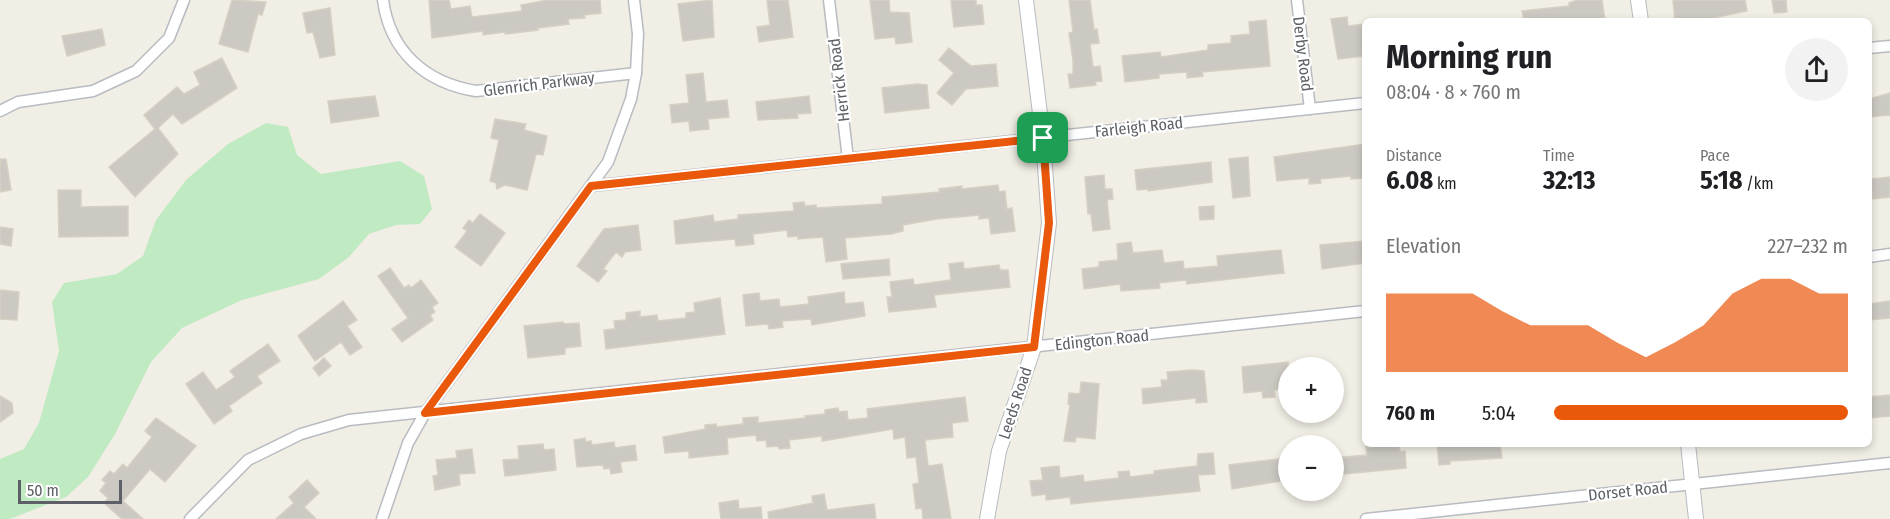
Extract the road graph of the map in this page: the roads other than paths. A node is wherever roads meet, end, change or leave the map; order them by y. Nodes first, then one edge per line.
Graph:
1 (184, 0) edge
2 (383, 0) edge
3 (634, 0) edge
4 (829, 0) edge
5 (1026, 0) edge
6 (1297, 0) edge
7 (1638, 0) edge
8 (1641, 18) edge
9 (1890, 46) edge
10 (1872, 48) edge
11 (636, 73) junction
12 (1362, 103) edge
13 (1310, 109) junction
14 (0, 111) edge
15 (1043, 138) junction
16 (849, 159) junction
17 (591, 186) junction
18 (1890, 254) edge
19 (1872, 257) edge
20 (1362, 311) edge
21 (1034, 347) junction
22 (425, 413) junction
23 (1688, 447) edge
24 (1890, 463) edge
25 (1692, 484) junction
26 (190, 519) edge
27 (382, 519) edge
28 (987, 519) edge
29 (1366, 519) edge
30 (1696, 519) edge

1 - 14 street
2 - 11 street, Glenrich Parkway
3 - 11 street
4 - 16 street, Herrick Road
5 - 15 street, Leeds Road
6 - 13 street, Derby Road
7 - 8 street
9 - 10 street
11 - 17 street
12 - 13 street, Farleigh Road
13 - 15 street, Farleigh Road
15 - 16 street, Farleigh Road
15 - 21 street, Leeds Road
16 - 17 street, Farleigh Road
17 - 22 street
18 - 19 street
20 - 21 street, Edington Road
21 - 22 street, Edington Road
21 - 28 street, Leeds Road
22 - 26 street, Edington Road
22 - 27 street
23 - 25 street
24 - 25 street, Dorset Road
25 - 29 street, Dorset Road
25 - 30 street

